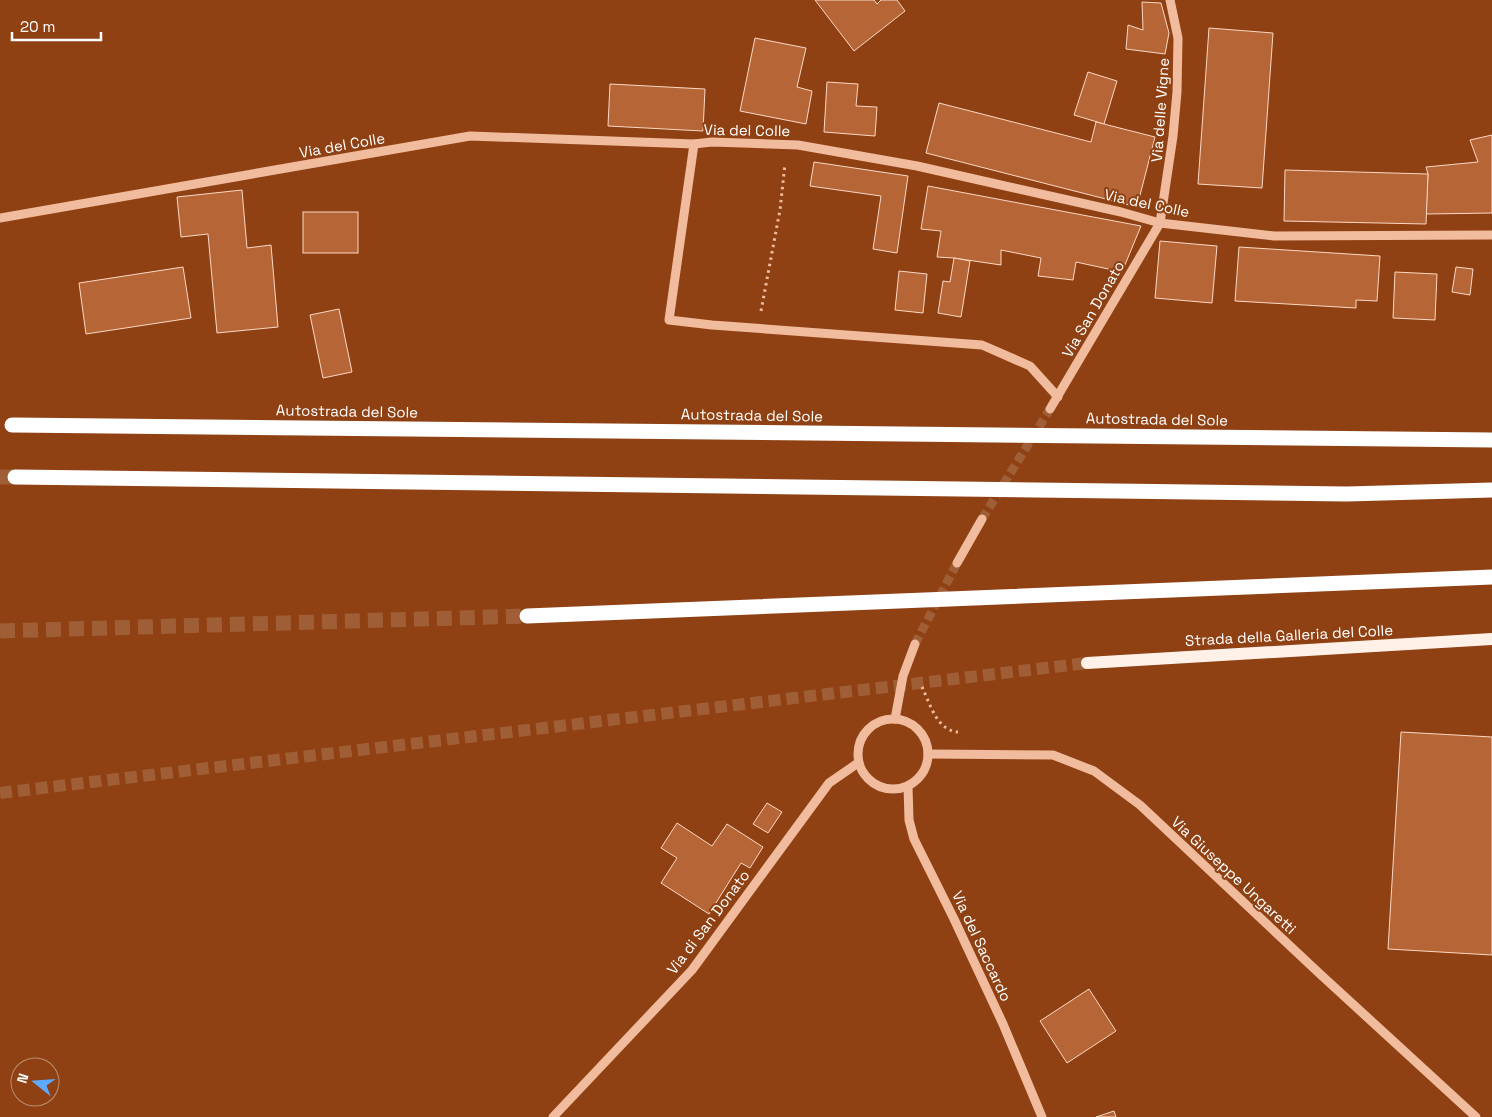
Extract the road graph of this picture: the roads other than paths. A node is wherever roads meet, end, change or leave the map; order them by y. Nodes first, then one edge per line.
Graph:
1 (1170, 0) edge
2 (694, 144) junction
3 (0, 218) edge
4 (1160, 223) junction
5 (1492, 235) edge
6 (1058, 397) junction
7 (1050, 410) tunnel mouth
8 (12, 425) dead end
9 (1492, 440) edge
10 (15, 477) tunnel mouth
11 (1492, 490) edge
12 (982, 519) tunnel mouth
13 (957, 563) tunnel mouth
14 (1492, 577) edge
15 (527, 616) tunnel mouth
16 (1492, 639) edge
17 (915, 644) tunnel mouth
18 (1087, 663) tunnel mouth
19 (895, 719) junction
20 (928, 754) junction
21 (858, 763) junction
22 (908, 786) junction
23 (553, 1117) edge
24 (1042, 1117) edge
25 (1476, 1117) edge

1 - 4 street, Via delle Vigne
2 - 3 street, Via del Colle
2 - 4 street, Via del Colle
2 - 6 street
4 - 5 street, Via del Colle
4 - 6 street, Via San Donato
6 - 7 street, Via San Donato
8 - 9 highway, Autostrada del Sole
10 - 11 highway
12 - 13 street
14 - 15 highway
16 - 18 main road, Strada della Galleria del Colle
17 - 19 street
19 - 20 street
19 - 21 street
20 - 22 street
20 - 25 street, Via Giuseppe Ungaretti
21 - 22 street
21 - 23 street, Via di San Donato
22 - 24 street, Via del Saccardo

